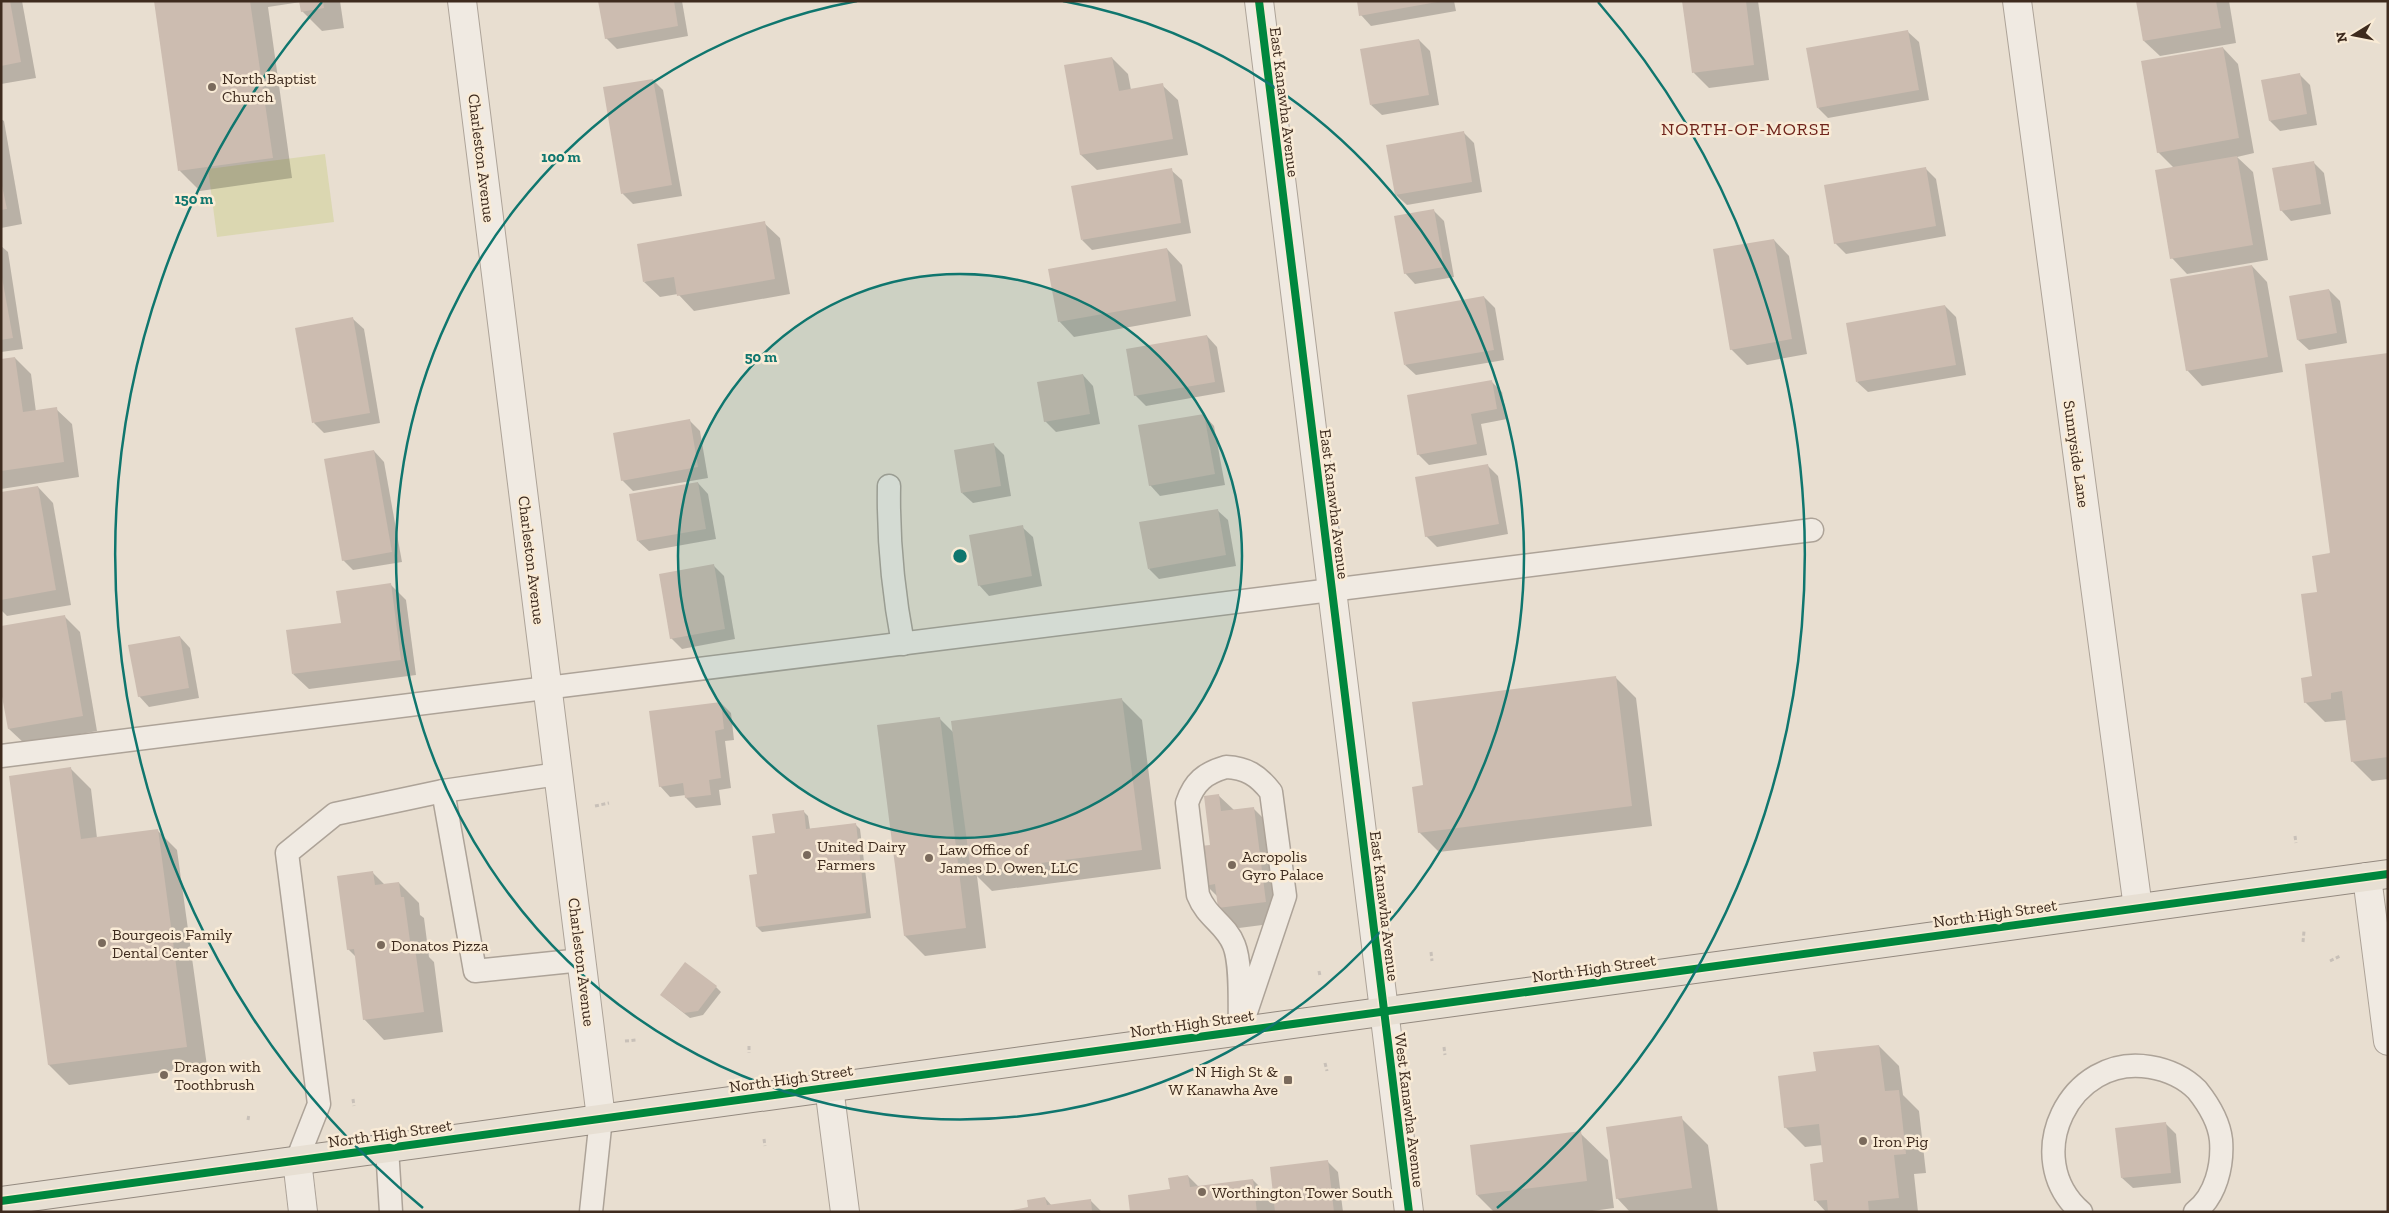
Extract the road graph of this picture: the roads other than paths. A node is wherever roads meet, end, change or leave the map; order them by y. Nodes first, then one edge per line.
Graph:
1 (462, 1) edge
2 (1258, 1) edge
3 (2017, 1) edge
4 (889, 486) dead end
5 (1812, 530) dead end
6 (1332, 590) junction
7 (903, 644) junction
8 (548, 688) junction
9 (1, 756) edge
10 (558, 774) junction
11 (443, 791) junction
12 (2377, 876) edge
13 (2138, 908) junction
14 (582, 960) junction
15 (1384, 1011) junction
16 (1240, 1030) junction
17 (2388, 1041) edge
18 (829, 1087) junction
19 (601, 1118) junction
20 (387, 1148) junction
21 (297, 1160) junction
22 (1, 1201) edge
23 (304, 1212) edge
24 (391, 1212) edge
25 (590, 1212) edge
26 (845, 1212) edge
27 (1409, 1212) edge
28 (2082, 1212) edge
29 (2195, 1212) edge

1 - 8 street, Charleston Avenue
2 - 6 street, East Kanawha Avenue
3 - 13 street, Sunnyside Lane
4 - 7 lane
5 - 6 lane
6 - 7 lane
6 - 15 street, East Kanawha Avenue
7 - 8 lane
8 - 9 lane
8 - 10 street, Charleston Avenue
10 - 11 lane
10 - 14 street, Charleston Avenue
11 - 14 lane
11 - 21 lane
12 - 13 main road, North High Street
12 - 17 street
13 - 15 main road, North High Street
14 - 19 street, Charleston Avenue
15 - 16 main road, North High Street
15 - 27 street, West Kanawha Avenue
16 - 16 lane
16 - 18 main road, North High Street
18 - 19 main road, North High Street
18 - 26 street
19 - 20 main road, North High Street
19 - 25 lane
20 - 21 main road, North High Street
20 - 24 lane
21 - 22 main road, North High Street
21 - 23 street
28 - 29 lane

